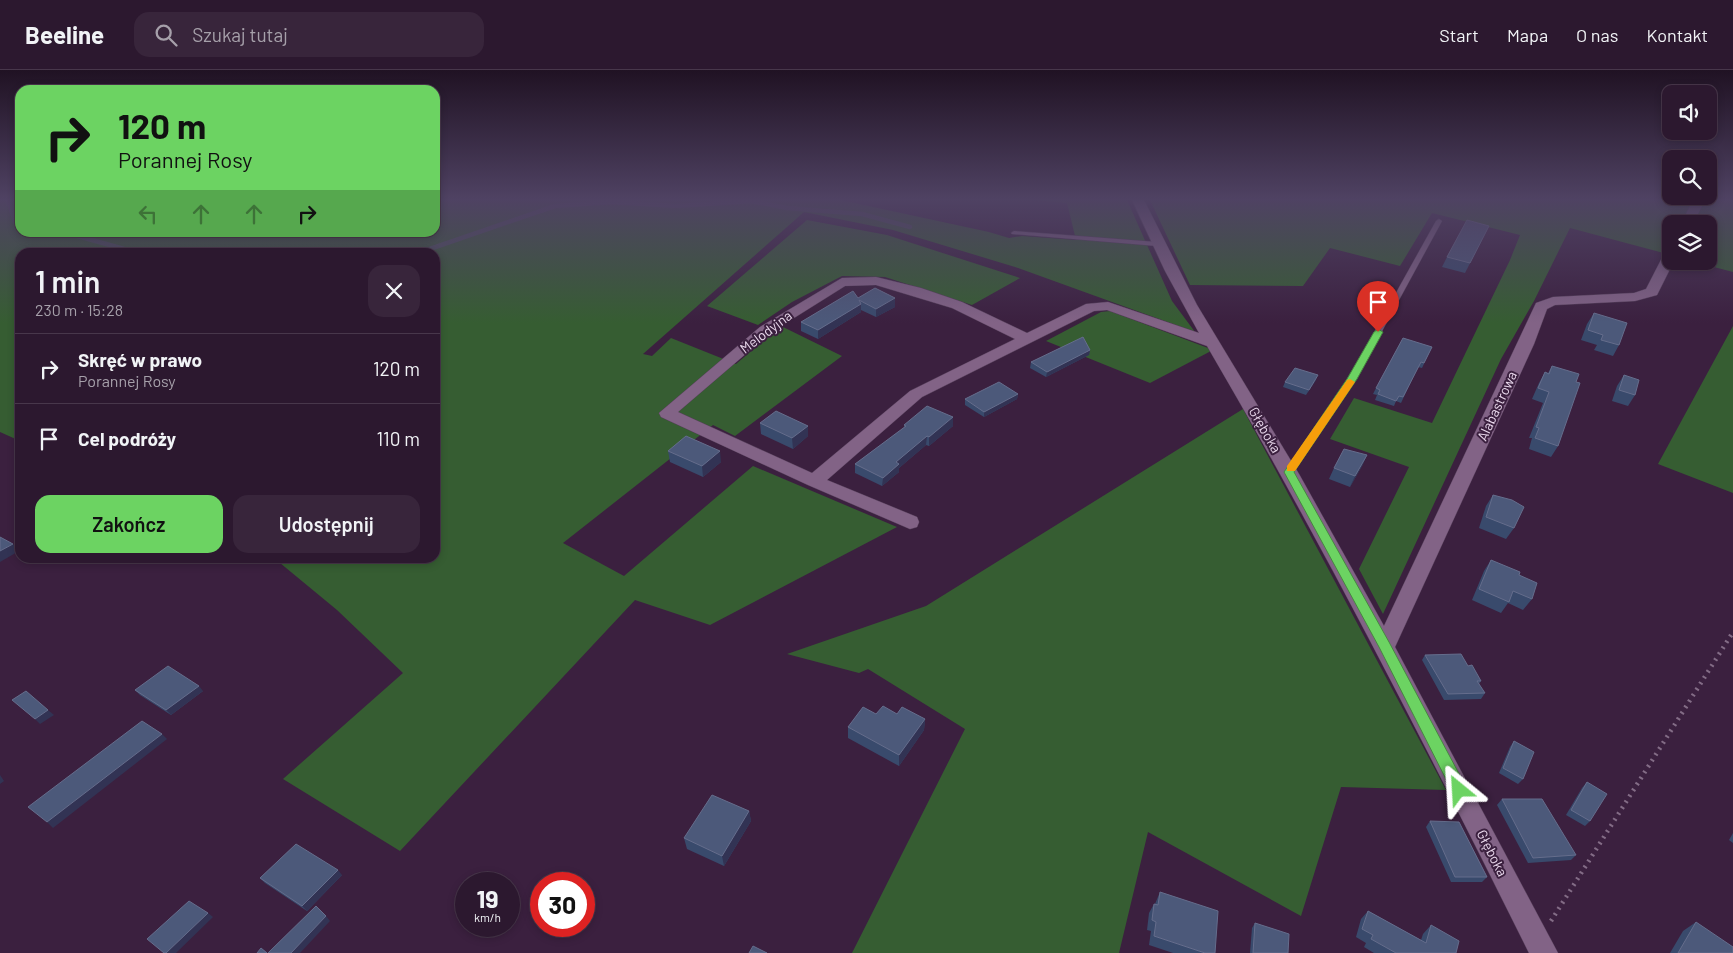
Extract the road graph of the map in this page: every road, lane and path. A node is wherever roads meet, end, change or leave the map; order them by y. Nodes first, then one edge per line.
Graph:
1 (1124, 241) edge
2 (1156, 241) edge
3 (1429, 241) edge
4 (1157, 244) junction
5 (1663, 270) edge
6 (1091, 307) joint
7 (1028, 340) junction
8 (1215, 344) junction
9 (1289, 472) junction
10 (814, 481) junction
11 (910, 522) dead end
12 (1733, 632) edge
13 (1385, 646) junction
14 (1540, 946) edge

1 - 4 lane
2 - 4 street, Głęboka
3 - 9 lane
4 - 8 street, Głęboka
5 - 13 street, Alabastrowa
6 - 7 street
6 - 8 street
7 - 10 street
7 - 10 street, Melodyjna
8 - 9 street, Głęboka
9 - 13 street, Głęboka
10 - 11 street, Melodyjna
12 - 14 path
13 - 14 street, Głęboka

